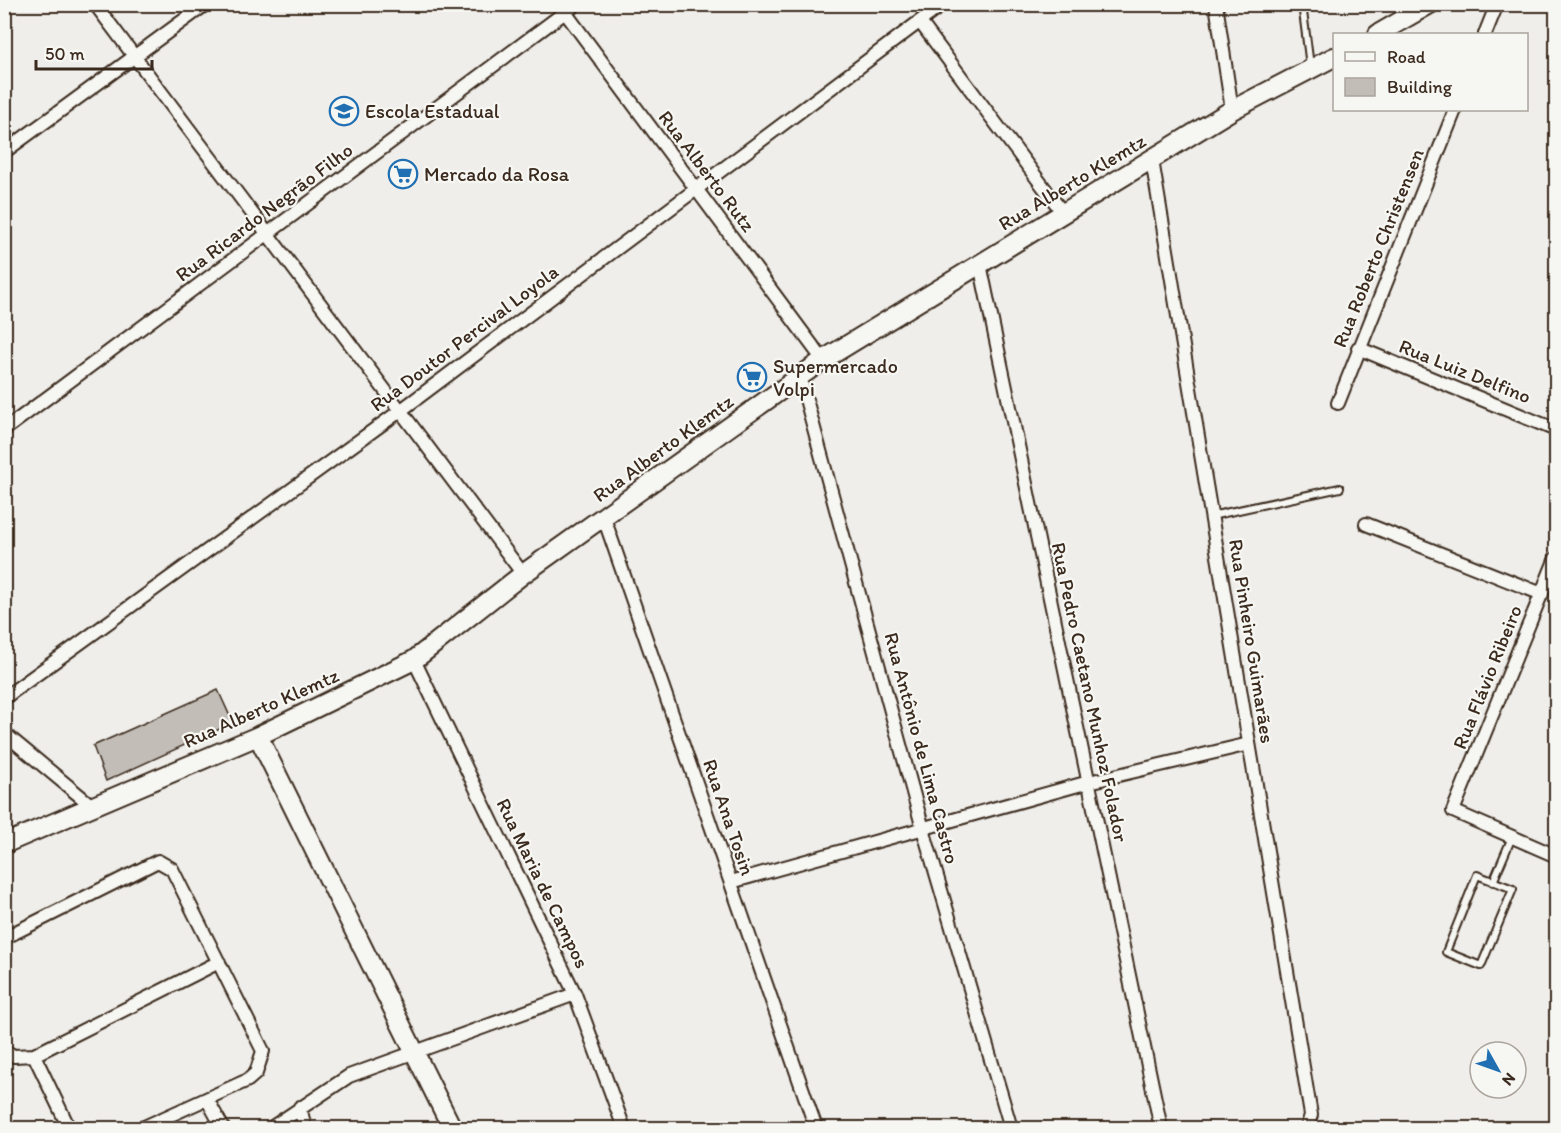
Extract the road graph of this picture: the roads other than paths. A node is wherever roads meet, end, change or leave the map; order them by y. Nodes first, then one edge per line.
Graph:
1 (95, 4) edge
2 (206, 4) edge
3 (576, 4) edge
4 (943, 4) edge
5 (1216, 4) edge
6 (1302, 4) edge
7 (1430, 4) edge
8 (1497, 4) edge
9 (562, 9) edge
10 (1402, 13) edge
11 (920, 22) junction
12 (1378, 33) edge
13 (1485, 33) edge
14 (135, 58) junction
15 (1333, 58) edge
16 (1310, 70) junction
17 (1232, 110) junction
18 (1455, 111) edge
19 (4, 152) edge
20 (1152, 160) junction
21 (696, 189) junction
22 (1063, 213) junction
23 (267, 234) junction
24 (980, 264) junction
25 (1358, 348) junction
26 (823, 360) junction
27 (800, 378) junction
28 (1338, 403) dead end
29 (400, 411) junction
30 (4, 430) edge
31 (1557, 430) edge
32 (1340, 488) dead end
33 (1211, 516) junction
34 (604, 518) junction
35 (1366, 524) dead end
36 (1557, 558) edge
37 (523, 574) junction
38 (1542, 594) junction
39 (414, 660) junction
40 (4, 698) edge
41 (4, 733) edge
42 (258, 736) junction
43 (1249, 744) junction
44 (1089, 782) junction
45 (92, 806) junction
46 (923, 829) junction
47 (1512, 836) junction
48 (4, 844) edge
49 (1557, 856) edge
50 (731, 882) junction
51 (1494, 882) junction
52 (4, 938) edge
53 (219, 962) junction
54 (575, 994) junction
55 (4, 1051) edge
56 (414, 1053) junction
57 (34, 1055) junction
58 (207, 1099) junction
59 (300, 1107) junction
60 (69, 1128) edge
61 (142, 1128) edge
62 (223, 1128) edge
63 (271, 1128) edge
64 (305, 1128) edge
65 (452, 1128) edge
66 (624, 1128) edge
67 (816, 1128) edge
68 (1011, 1128) edge
69 (1161, 1128) edge
70 (1307, 1128) edge

1 - 14 street
2 - 14 street
3 - 9 street, Rua Ricardo Negrão Filho
4 - 11 street, Rua Doutor Percival Loyola
5 - 17 street
6 - 16 lane
7 - 10 street
8 - 13 street
9 - 21 street, Rua Alberto Rutz
9 - 23 street, Rua Ricardo Negrão Filho
10 - 12 street
11 - 21 street, Rua Doutor Percival Loyola
11 - 22 street
14 - 19 street
14 - 23 street
15 - 16 street, Rua Alberto Klemtz
16 - 17 street, Rua Alberto Klemtz
17 - 20 street, Rua Alberto Klemtz
18 - 25 street, Rua Roberto Christensen
20 - 22 street, Rua Alberto Klemtz
20 - 33 street, Rua Pinheiro Guimarães
21 - 26 street, Rua Alberto Rutz
21 - 29 street, Rua Doutor Percival Loyola
22 - 24 street, Rua Alberto Klemtz
23 - 29 street
23 - 30 street, Rua Ricardo Negrão Filho
24 - 26 street, Rua Alberto Klemtz
24 - 44 street, Rua Pedro Caetano Munhoz Folador
25 - 28 street, Rua Roberto Christensen
25 - 31 street, Rua Luiz Delfino
26 - 27 street, Rua Alberto Klemtz
27 - 34 street, Rua Alberto Klemtz
27 - 46 street, Rua Antônio de Lima Castro
29 - 37 street
29 - 40 street, Rua Doutor Percival Loyola
32 - 33 lane
33 - 43 street, Rua Pinheiro Guimarães
34 - 37 street, Rua Alberto Klemtz
34 - 50 street, Rua Ana Tosin
35 - 38 street
36 - 38 street, Rua Flávio Ribeiro
37 - 39 street, Rua Alberto Klemtz
38 - 47 street, Rua Flávio Ribeiro
39 - 42 street, Rua Alberto Klemtz
39 - 54 street, Rua Maria de Campos
41 - 45 street
42 - 45 street, Rua Alberto Klemtz
42 - 56 street
43 - 44 street
43 - 70 street, Rua Pinheiro Guimarães
44 - 46 street
44 - 69 street, Rua Pedro Caetano Munhoz Folador
45 - 48 street, Rua Alberto Klemtz
46 - 50 street
46 - 68 street, Rua Antônio de Lima Castro
47 - 49 street
47 - 51 lane
50 - 67 street, Rua Ana Tosin
51 - 51 lane
52 - 53 street
53 - 57 street
53 - 58 street
54 - 56 street
54 - 66 street, Rua Maria de Campos
55 - 57 street
56 - 59 street
56 - 65 street
57 - 60 street
58 - 61 street
58 - 62 street
59 - 63 street
59 - 64 street

